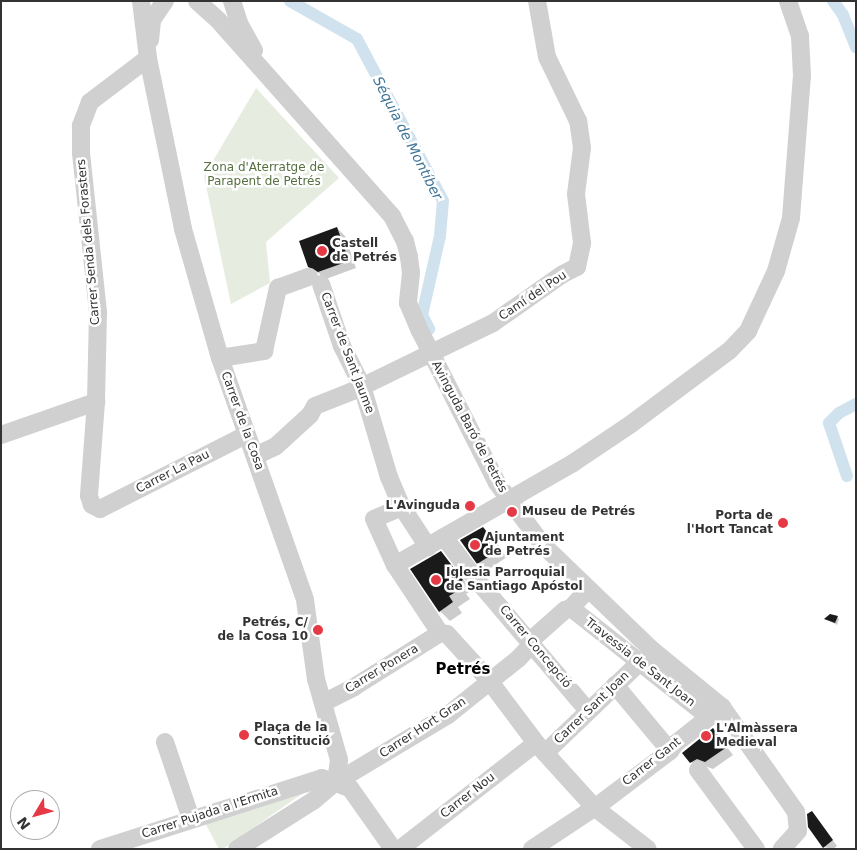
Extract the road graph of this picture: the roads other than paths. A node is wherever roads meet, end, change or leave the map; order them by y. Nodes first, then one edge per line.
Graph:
1 (141, 1) edge
2 (165, 1) edge
3 (197, 1) edge
4 (232, 1) edge
5 (537, 1) edge
6 (788, 1) edge
7 (148, 58) junction
8 (269, 76) junction
9 (431, 353) junction
10 (220, 358) junction
11 (362, 386) junction
12 (96, 402) junction
13 (246, 435) junction
14 (1, 436) edge
15 (255, 456) junction
16 (509, 500) junction
17 (402, 507) junction
18 (100, 510) joint
19 (444, 537) junction
20 (428, 547) junction
21 (395, 565) junction
22 (588, 589) junction
23 (571, 608) junction
24 (440, 633) junction
25 (530, 641) junction
26 (640, 662) junction
27 (490, 682) junction
28 (615, 685) junction
29 (324, 703) junction
30 (587, 710) junction
31 (716, 712) junction
32 (166, 742) dead end
33 (540, 748) junction
34 (670, 751) junction
35 (698, 770) dead end
36 (336, 782) junction
37 (291, 787) junction
38 (594, 807) junction
39 (300, 809) junction
40 (190, 819) junction
41 (121, 845) edge
42 (100, 849) edge
43 (237, 849) edge
44 (393, 849) edge
45 (400, 849) edge
46 (532, 849) edge
47 (648, 849) edge
48 (756, 849) edge
49 (782, 849) edge

1 - 7 street, Carrer de la Cosa
2 - 7 street, Carrer de la Cosa
3 - 8 street
4 - 8 street
5 - 9 street, Camí del Pou
6 - 16 street
7 - 10 street, Carrer de la Cosa
7 - 12 street, Carrer Senda dels Forasters
8 - 9 street, Avinguda Baró de Petrés
9 - 11 street, Camí del Pou
9 - 16 street, Avinguda Baró de Petrés
10 - 11 street, Carrer de Sant Jaume
10 - 13 street, Carrer de la Cosa
11 - 15 street, Camí del Pou
11 - 17 street, Carrer de Sant Jaume
12 - 14 street
12 - 18 street, Carrer Senda dels Forasters
13 - 15 street, Carrer de la Cosa
13 - 18 street, Carrer La Pau
15 - 29 street, Carrer de la Cosa
16 - 19 street
16 - 22 street, Avinguda Baró de Petrés
17 - 20 street, Carrer de Sant Jaume
17 - 21 street
19 - 20 street
19 - 25 street, Carrer Concepció
20 - 21 street
21 - 24 street
22 - 23 street, Carrer Hort Gran
22 - 31 street, Avinguda Baró de Petrés
23 - 25 street, Carrer Hort Gran
23 - 26 street, Travessia de Sant Joan
24 - 27 street
24 - 29 street, Carrer Ponera
25 - 27 street, Carrer Hort Gran
25 - 30 street, Carrer Concepció
26 - 28 street, Carrer Sant Joan
26 - 31 street, Travessia de Sant Joan
27 - 33 street
27 - 36 street, Carrer Hort Gran
28 - 30 street, Carrer Sant Joan
28 - 34 street
29 - 36 street, Carrer de la Cosa
30 - 33 street, Carrer Sant Joan
31 - 34 street, Carrer Gant
31 - 49 street
32 - 40 street
33 - 38 street
33 - 45 street, Carrer Nou
34 - 38 street, Carrer Gant
35 - 48 street
36 - 37 street, Carrer Pujada a l'Ermita
36 - 39 street, Carrer Hort Gran
36 - 44 street
37 - 39 street, Carrer Pujada a l'Ermita
37 - 40 street, Carrer Pujada a l'Ermita
38 - 46 street, Carrer Gant
38 - 47 street
39 - 43 street, Carrer Hort Gran
40 - 41 street, Carrer Pujada a l'Ermita
41 - 42 street, Carrer Pujada a l'Ermita

